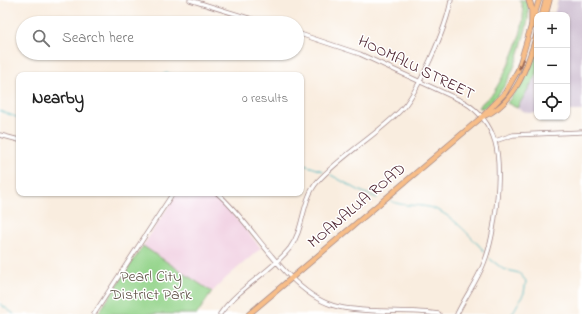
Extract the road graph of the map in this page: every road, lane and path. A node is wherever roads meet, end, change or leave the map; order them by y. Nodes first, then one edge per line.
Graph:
1 (190, 0) edge
2 (451, 0) edge
3 (529, 0) edge
4 (539, 0) edge
5 (546, 0) edge
6 (549, 0) edge
7 (543, 12) edge
8 (546, 12) edge
9 (242, 16) edge
10 (532, 26) junction
11 (304, 35) edge
12 (534, 44) edge
13 (534, 48) edge
14 (532, 52) junction
15 (419, 81) junction
16 (482, 117) junction
17 (582, 132) edge
18 (0, 135) edge
19 (16, 139) edge
20 (495, 140) junction
21 (171, 196) edge
22 (220, 196) edge
23 (277, 260) junction
24 (292, 278) junction
25 (94, 314) edge
26 (220, 314) edge
27 (249, 314) edge
28 (439, 314) edge
29 (457, 314) edge

1 - 9 street
2 - 15 street
3 - 10 highway
4 - 10 main road, MOANALUA ROAD
5 - 7 main road
6 - 8 highway
10 -> 16 main road, MOANALUA ROAD
11 - 15 street, HOOMALU STREET
12 - 14 main road, MOANALUA ROAD
13 - 14 highway
14 - 16 main road, MOANALUA ROAD
15 - 16 street, HOOMALU STREET
15 - 23 street
16 - 20 street, HOOMALU STREET
16 - 24 main road, MOANALUA ROAD
17 - 20 street
18 - 19 street
20 - 29 street, HOOMALU STREET
21 - 25 street
22 - 23 street
23 - 24 street
23 - 26 street
24 - 27 main road, MOANALUA ROAD
24 - 28 street

